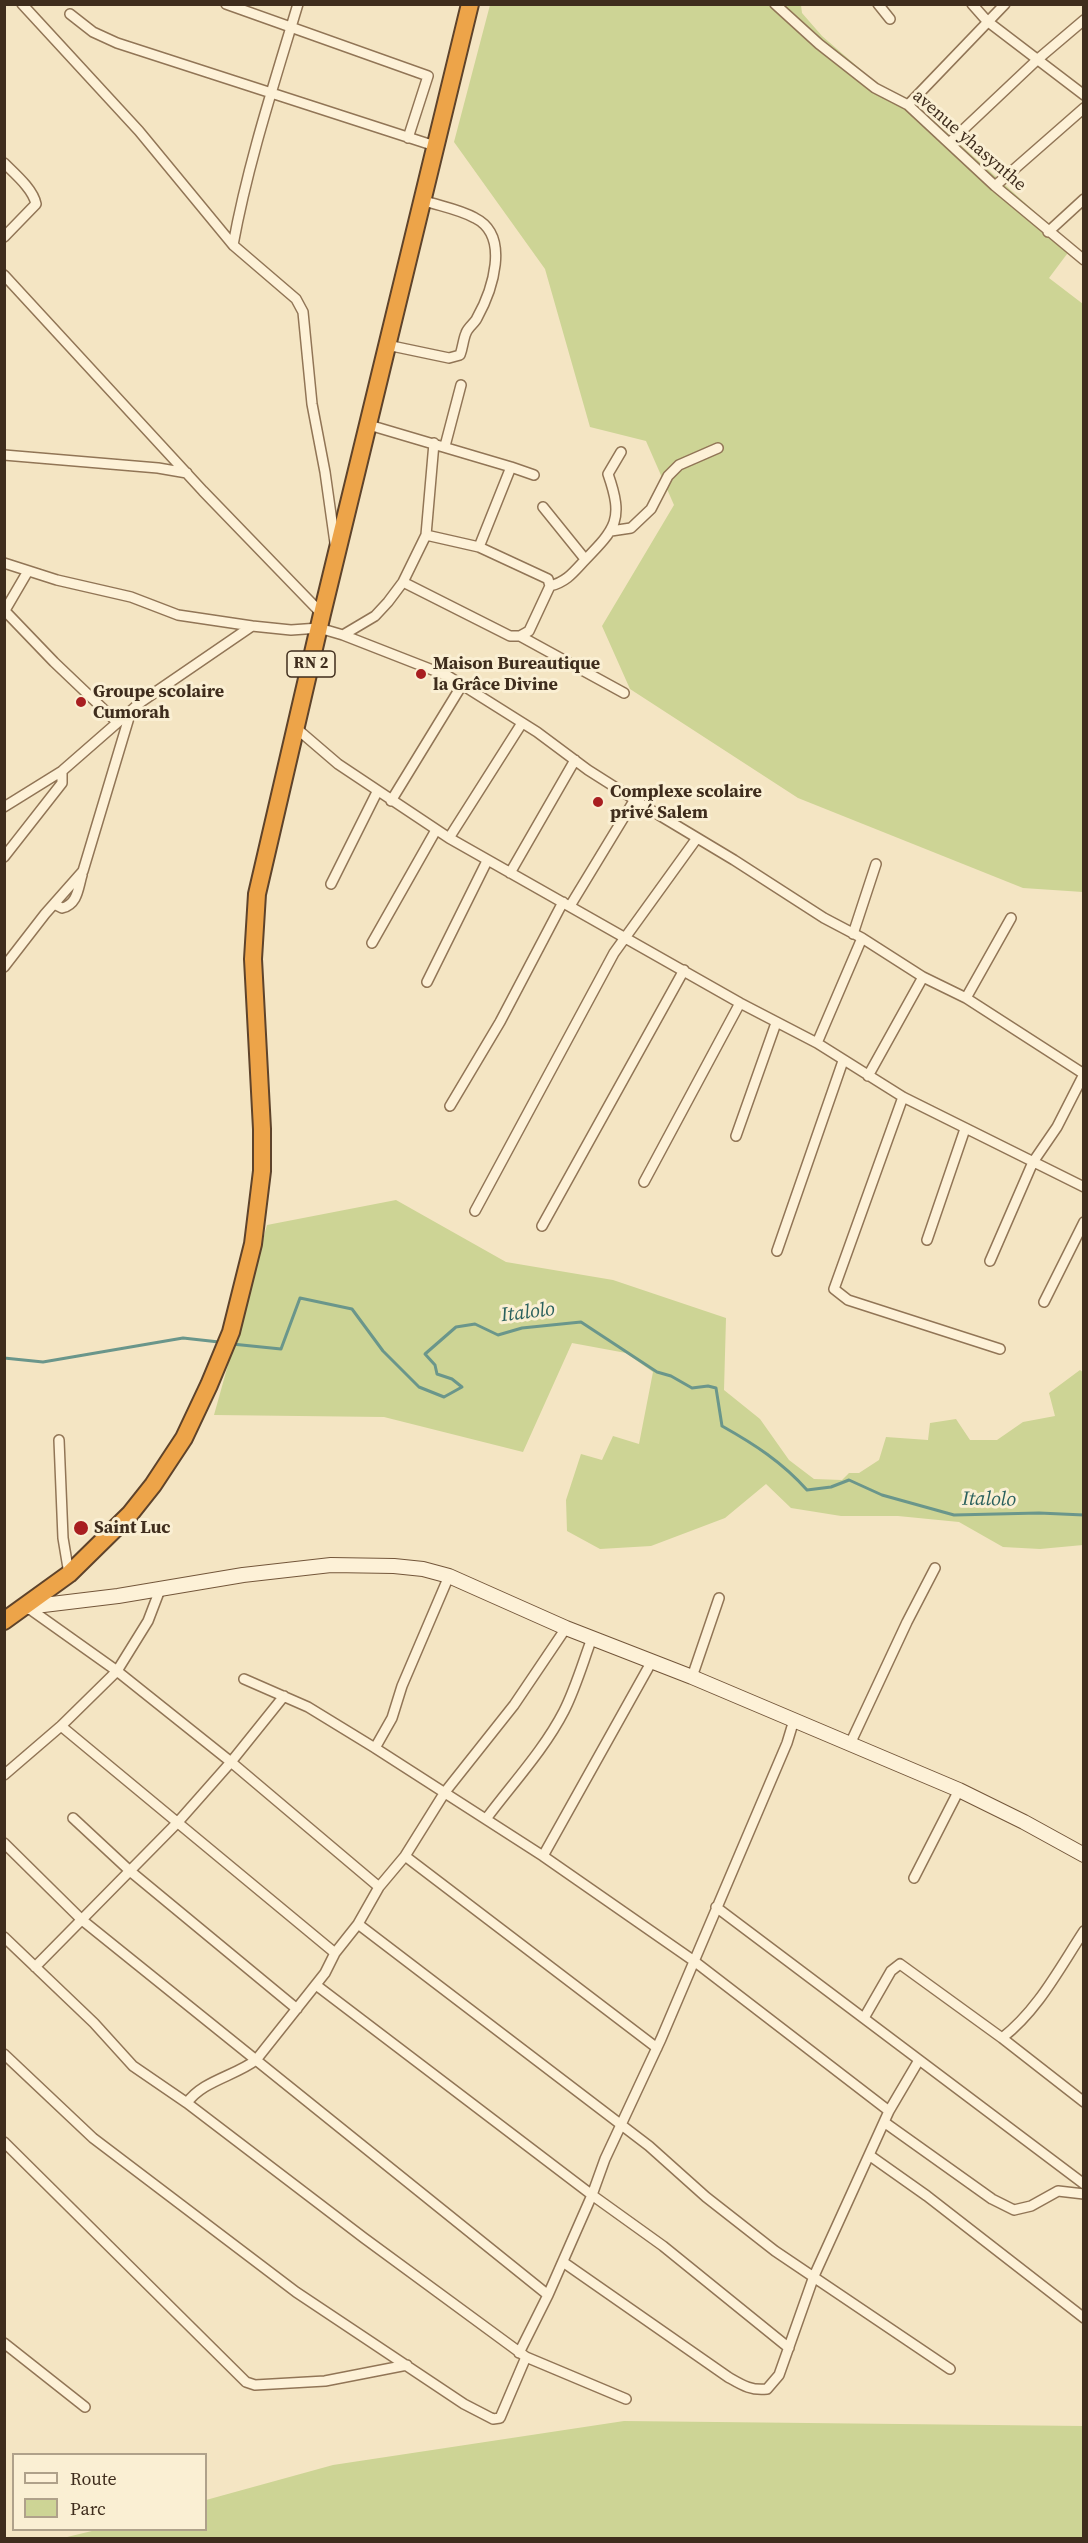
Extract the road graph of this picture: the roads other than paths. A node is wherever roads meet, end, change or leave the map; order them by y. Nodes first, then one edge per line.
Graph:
1 (22, 4) edge
2 (226, 4) edge
3 (298, 4) edge
4 (470, 4) edge
5 (775, 4) edge
6 (878, 4) edge
7 (972, 4) edge
8 (1005, 4) edge
9 (70, 14) dead end
10 (890, 19) dead end
11 (1083, 20) edge
12 (987, 21) junction
13 (291, 27) junction
14 (1038, 59) junction
15 (271, 91) junction
16 (1083, 95) edge
17 (908, 105) junction
18 (1083, 108) edge
19 (408, 138) junction
20 (949, 143) junction
21 (435, 146) junction
22 (4, 163) edge
23 (995, 186) junction
24 (1083, 199) edge
25 (422, 200) junction
26 (1048, 232) junction
27 (4, 237) edge
28 (233, 245) junction
29 (1083, 260) edge
30 (4, 275) edge
31 (387, 345) junction
32 (462, 385) dead end
33 (369, 425) junction
34 (434, 443) junction
35 (445, 446) junction
36 (718, 448) dead end
37 (621, 452) dead end
38 (4, 455) edge
39 (511, 467) junction
40 (187, 473) junction
41 (534, 475) dead end
42 (543, 507) dead end
43 (611, 531) junction
44 (426, 535) junction
45 (478, 547) junction
46 (337, 555) junction
47 (585, 559) junction
48 (4, 563) edge
49 (28, 571) junction
50 (404, 582) junction
51 (550, 586) junction
52 (5, 611) edge
53 (321, 621) junction
54 (252, 626) junction
55 (343, 635) junction
56 (520, 636) junction
57 (462, 685) junction
58 (624, 693) dead end
59 (131, 710) junction
60 (117, 722) junction
61 (522, 723) junction
62 (296, 728) junction
63 (575, 760) junction
64 (62, 771) junction
65 (377, 792) junction
66 (635, 799) junction
67 (391, 801) junction
68 (4, 807) edge
69 (436, 830) junction
70 (449, 838) junction
71 (697, 838) junction
72 (4, 857) edge
73 (488, 861) junction
74 (876, 864) dead end
75 (83, 871) junction
76 (510, 873) junction
77 (331, 884) dead end
78 (54, 904) junction
79 (567, 904) junction
80 (1011, 918) dead end
81 (625, 936) junction
82 (857, 936) junction
83 (372, 943) dead end
84 (5, 964) edge
85 (684, 970) junction
86 (923, 977) junction
87 (427, 982) dead end
88 (966, 998) junction
89 (740, 1003) junction
90 (776, 1023) junction
91 (817, 1043) junction
92 (843, 1061) junction
93 (1083, 1074) edge
94 (868, 1076) junction
95 (903, 1097) junction
96 (450, 1106) dead end
97 (965, 1129) junction
98 (736, 1136) dead end
99 (1033, 1162) junction
100 (644, 1182) dead end
101 (1083, 1187) edge
102 (475, 1210) dead end
103 (1083, 1222) edge
104 (542, 1226) dead end
105 (927, 1239) dead end
106 (777, 1251) dead end
107 (990, 1261) dead end
108 (1044, 1302) dead end
109 (1000, 1349) dead end
110 (59, 1440) dead end
111 (935, 1568) dead end
112 (69, 1574) junction
113 (449, 1576) junction
114 (161, 1587) junction
115 (719, 1598) dead end
116 (27, 1607) junction
117 (4, 1621) edge
118 (566, 1628) junction
119 (592, 1638) junction
120 (652, 1661) junction
121 (117, 1671) junction
122 (692, 1677) junction
123 (244, 1679) dead end
124 (284, 1696) junction
125 (794, 1720) junction
126 (61, 1726) junction
127 (850, 1744) junction
128 (375, 1748) junction
129 (231, 1762) junction
130 (4, 1775) edge
131 (959, 1790) junction
132 (445, 1792) junction
133 (73, 1818) dead end
134 (486, 1819) junction
135 (178, 1822) junction
136 (4, 1843) edge
137 (1083, 1855) edge
138 (405, 1856) junction
139 (543, 1856) junction
140 (130, 1871) junction
141 (914, 1878) dead end
142 (379, 1887) junction
143 (716, 1907) junction
144 (82, 1920) junction
145 (358, 1924) junction
146 (1083, 1931) edge
147 (4, 1937) edge
148 (335, 1953) junction
149 (694, 1961) junction
150 (35, 1967) junction
151 (316, 1984) junction
152 (297, 2009) junction
153 (864, 2018) junction
154 (1002, 2038) junction
155 (657, 2048) junction
156 (4, 2054) edge
157 (256, 2060) junction
158 (919, 2060) junction
159 (1083, 2102) edge
160 (187, 2103) junction
161 (889, 2112) junction
162 (884, 2122) junction
163 (621, 2124) junction
164 (4, 2142) edge
165 (869, 2155) junction
166 (1083, 2184) edge
167 (1083, 2194) edge
168 (592, 2195) junction
169 (562, 2262) junction
170 (814, 2276) junction
171 (548, 2295) junction
172 (1083, 2318) edge
173 (4, 2343) edge
174 (789, 2348) junction
175 (522, 2355) junction
176 (407, 2365) junction
177 (950, 2369) dead end
178 (626, 2399) dead end
179 (85, 2407) dead end

1 - 28 street
2 - 13 street
3 - 13 street
4 - 21 highway, RN 2
5 - 17 street, avenue yhasynthe
6 - 10 street
7 - 12 street
8 - 12 street
9 - 15 street
11 - 14 street
12 - 14 street
12 - 17 street
13 - 15 street
13 - 19 street
14 - 16 street
14 - 20 street
15 - 19 street
15 - 28 street
17 - 20 street, avenue yhasynthe
18 - 23 street
19 - 21 street
20 - 23 street, avenue yhasynthe
21 - 25 highway, RN 2
22 - 27 street
23 - 26 street, avenue yhasynthe
24 - 26 street
25 - 31 highway, RN 2
25 - 31 street
26 - 29 street, avenue yhasynthe
28 - 46 street
30 - 40 street
31 - 33 highway, RN 2
32 - 35 street
33 - 34 street
33 - 46 highway, RN 2
34 - 35 street
34 - 44 street
35 - 39 street
36 - 43 street
37 - 43 street
38 - 40 street
39 - 41 street
39 - 45 street
40 - 53 street
42 - 47 street
43 - 47 street
44 - 45 street
44 - 50 street
45 - 51 street
46 - 53 highway, RN 2
47 - 51 street
48 - 49 street
49 - 52 street
49 - 54 street
50 - 55 street
50 - 56 street
51 - 56 street
52 - 60 street
53 - 54 street
53 - 55 street
53 - 62 highway, RN 2
54 - 59 street
55 - 57 street
56 - 58 street
57 - 61 street
57 - 67 street
59 - 60 street
59 - 75 street
60 - 64 street
61 - 63 street
61 - 70 street
62 - 65 street
62 - 112 highway, RN 2
63 - 66 street
63 - 76 street
64 - 68 street
64 - 72 street
65 - 67 street
65 - 77 street
66 - 71 street
66 - 79 street
67 - 69 street
69 - 70 street
69 - 83 street
70 - 73 street
71 - 81 street
71 - 82 street
73 - 76 street
73 - 87 street
74 - 82 street
75 - 78 street
75 - 78 street
76 - 79 street
78 - 84 street
79 - 81 street
79 - 96 street
80 - 88 street
81 - 85 street
81 - 102 street
82 - 86 street
82 - 91 street
85 - 89 street
85 - 104 street
86 - 88 street
86 - 94 street
88 - 93 street
89 - 90 street
89 - 100 street
90 - 91 street
90 - 98 street
91 - 92 street
92 - 94 street
92 - 106 street
93 - 99 street
94 - 95 street
95 - 97 street
95 - 109 street
97 - 99 street
97 - 105 street
99 - 101 street
99 - 107 street
103 - 108 street
110 - 112 street
111 - 127 street
112 - 116 highway, RN 2
113 - 114 street
113 - 118 street
113 - 128 street
114 - 116 street
114 - 121 street
115 - 122 street
116 - 117 highway, RN 2
116 - 121 street
118 - 119 street
118 - 132 street
119 - 120 street
119 - 134 street
120 - 122 street
120 - 139 street
121 - 126 street
121 - 129 street
122 - 125 street
123 - 124 street
124 - 128 street
124 - 129 street
125 - 127 street
125 - 143 street
126 - 130 street
126 - 135 street
127 - 131 street
128 - 132 street
129 - 135 street
129 - 142 street
131 - 137 street
131 - 141 street
132 - 134 street
132 - 138 street
133 - 140 street
134 - 139 street
135 - 140 street
135 - 148 street
136 - 144 street
138 - 142 street
138 - 155 street
139 - 149 street
140 - 144 street
140 - 152 street
142 - 145 street
143 - 149 street
143 - 153 street
144 - 150 street
144 - 157 street
145 - 148 street
145 - 163 street
146 - 154 street
147 - 150 street
148 - 151 street
149 - 155 street
149 - 161 street
150 - 160 street
151 - 152 street
151 - 168 street
152 - 157 street
153 - 154 street
153 - 158 street
154 - 159 street
155 - 163 street
156 - 176 street
157 - 160 street
157 - 171 street
158 - 161 street
158 - 166 street
160 - 175 street
161 - 162 street
162 - 165 street
162 - 167 street
163 - 168 street
163 - 170 street
164 - 176 street
165 - 170 street
165 - 172 street
168 - 169 street
168 - 174 street
169 - 171 street
169 - 174 street
170 - 174 street
170 - 177 street
171 - 175 street
173 - 179 street
175 - 176 street
175 - 178 street

